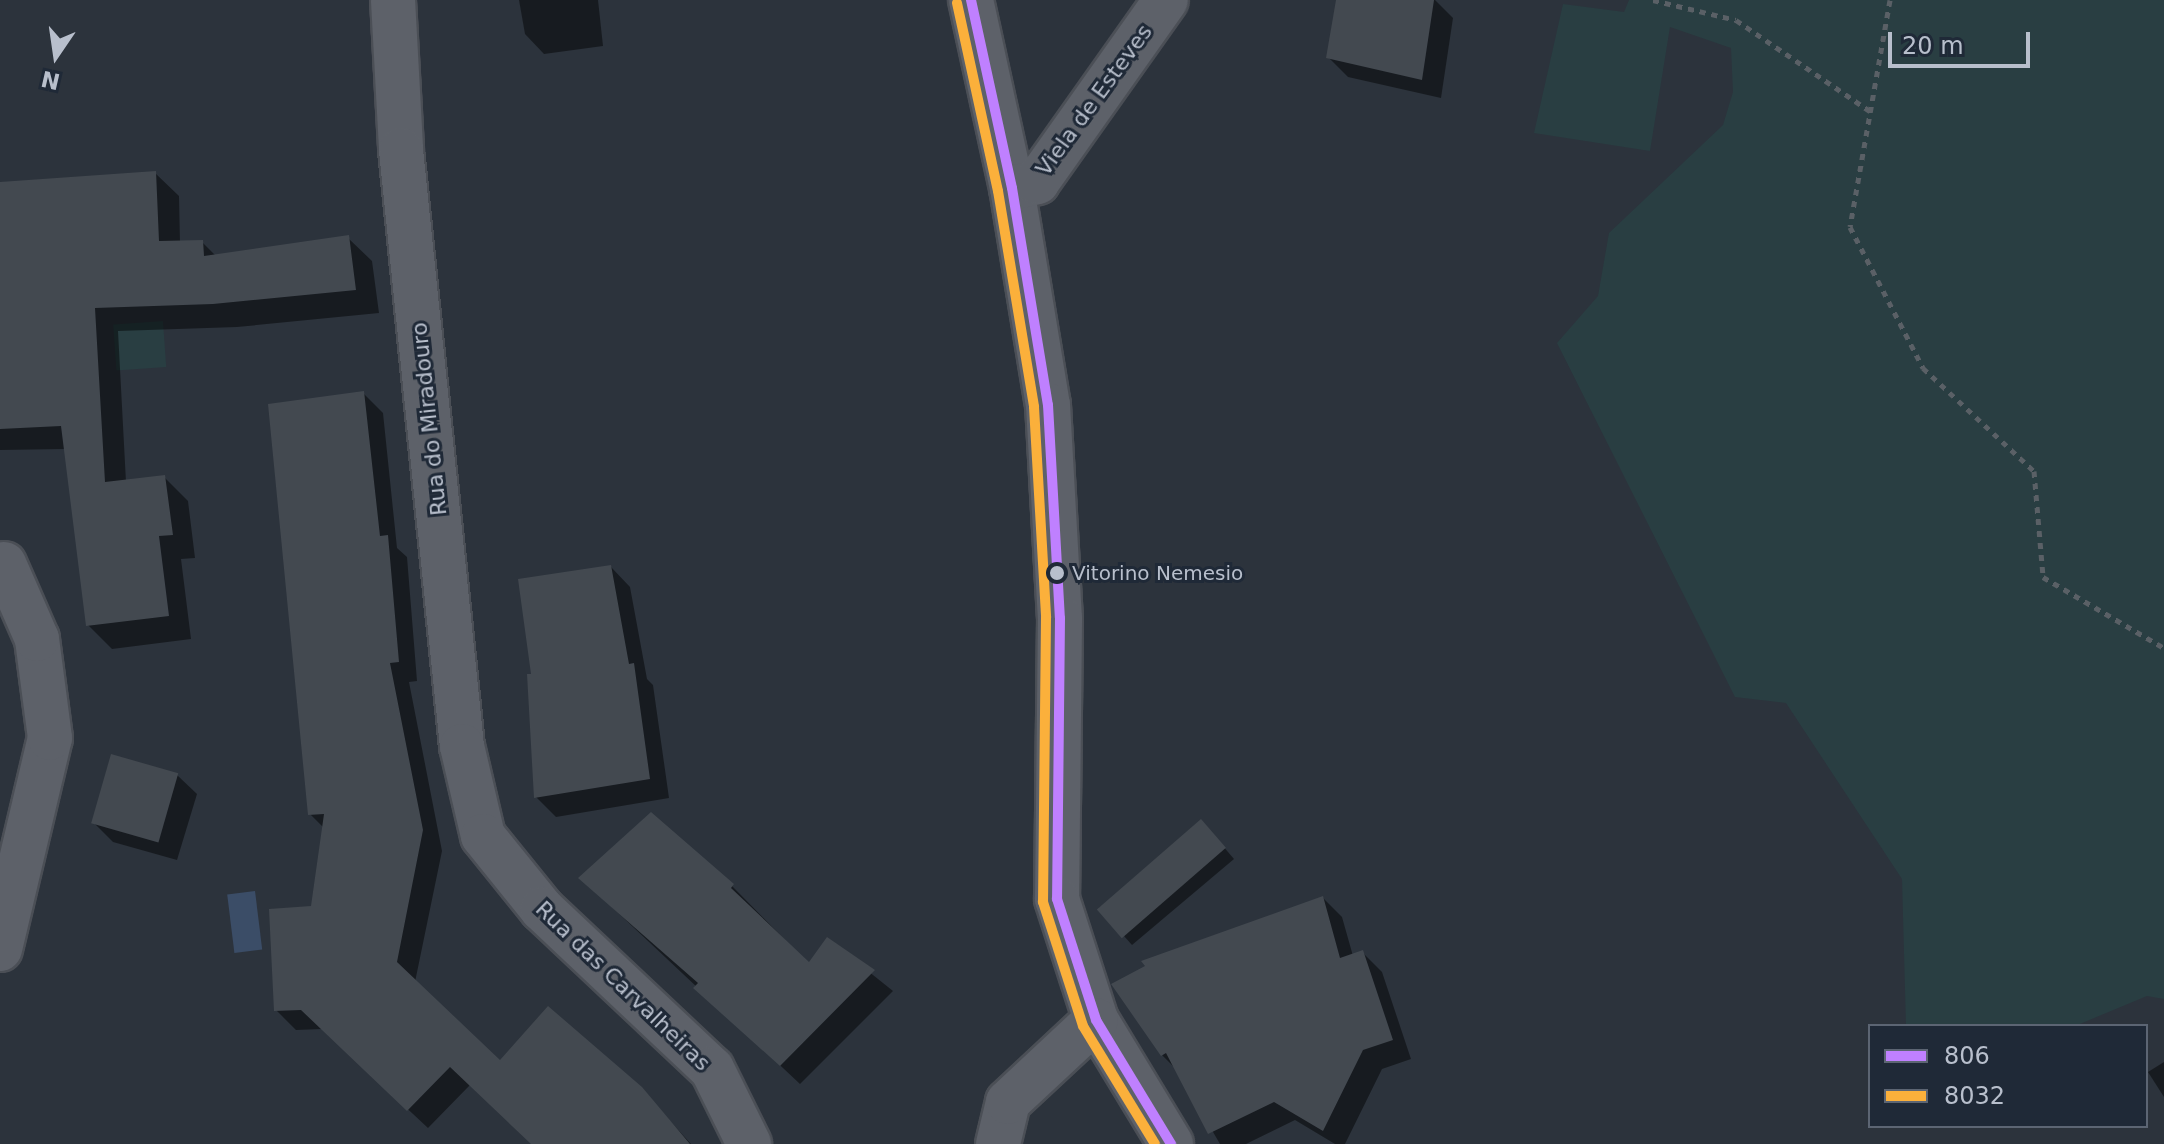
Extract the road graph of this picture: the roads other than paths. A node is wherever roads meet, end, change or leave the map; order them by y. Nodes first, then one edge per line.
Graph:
1 (393, 0) edge
2 (971, 0) edge
3 (1166, 0) edge
4 (1012, 188) junction
5 (4, 564) dead end
6 (483, 836) joint
7 (0, 949) edge
8 (1096, 1020) junction
9 (749, 1144) edge
10 (998, 1144) edge
11 (1171, 1144) edge

1 - 6 street, Rua do Miradouro
2 - 4 street
3 - 4 street, Viela de Esteves
4 - 8 street
5 - 7 street
6 - 9 street, Rua das Carvalheiras
8 - 10 street
8 - 11 street

